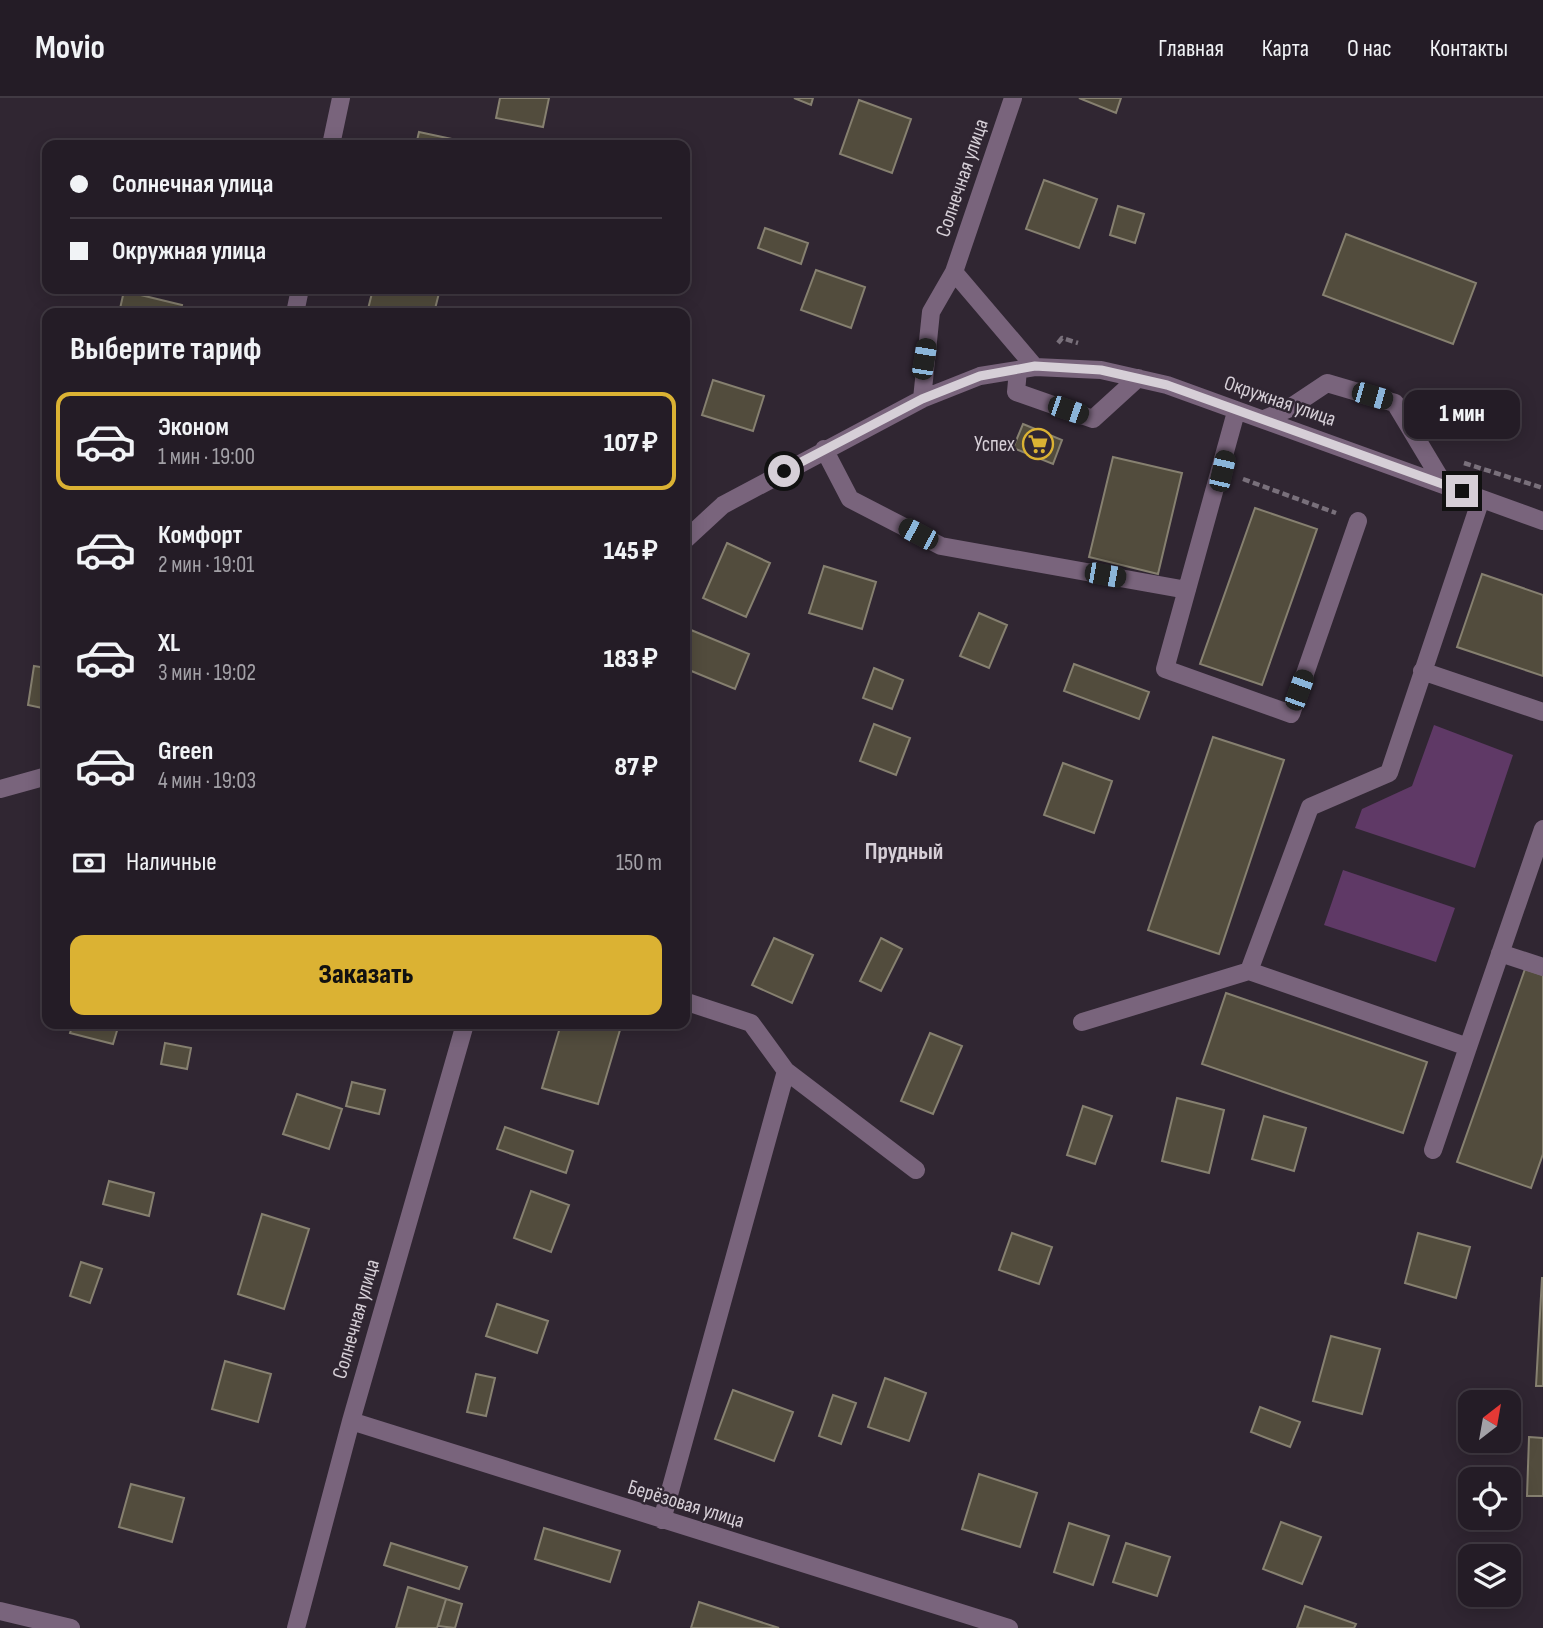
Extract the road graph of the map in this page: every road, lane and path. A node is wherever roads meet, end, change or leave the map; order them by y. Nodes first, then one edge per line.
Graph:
1 (341, 98) edge
2 (1007, 100) edge
3 (332, 140) edge
4 (954, 272) junction
5 (1026, 368) junction
6 (1138, 378) junction
7 (922, 399) junction
8 (1237, 412) junction
9 (1264, 419) junction
10 (824, 449) junction
11 (1222, 471) junction
12 (1443, 483) junction
13 (1481, 499) junction
14 (1358, 521) joint
15 (1543, 521) edge
16 (690, 535) edge
17 (1187, 590) junction
18 (1422, 671) junction
19 (1543, 712) edge
20 (42, 777) edge
21 (0, 789) edge
22 (1543, 829) edge
23 (1500, 953) junction
24 (1543, 967) edge
25 (1249, 971) junction
26 (690, 1003) edge
27 (1082, 1023) dead end
28 (464, 1029) edge
29 (1468, 1047) junction
30 (786, 1071) junction
31 (1433, 1150) dead end
32 (916, 1170) dead end
33 (351, 1421) junction
34 (662, 1520) junction
35 (0, 1611) edge
36 (72, 1628) edge
37 (296, 1628) edge
38 (1009, 1628) edge

1 - 3 street
2 - 4 street, Солнечная улица
4 - 5 street
4 - 7 street, Солнечная улица
5 - 6 street, Окружная улица
5 - 6 street
5 - 7 street
6 - 8 street, Окружная улица
7 - 10 street
8 - 9 street, Окружная улица
8 - 11 street
9 - 12 street, Окружная улица
9 - 12 street
10 - 16 street
10 - 17 street
11 - 14 path
11 - 17 street
12 - 13 street, Окружная улица
13 - 15 street, Окружная улица
13 - 18 street
14 - 17 street
18 - 19 street
18 - 25 street
20 - 21 street
22 - 23 street
23 - 24 street
23 - 29 street
25 - 27 street
25 - 29 street
26 - 30 street
28 - 33 street, Солнечная улица
29 - 31 street
30 - 32 street
30 - 34 street
33 - 34 street, Берёзовая улица
33 - 37 street, Солнечная улица
34 - 38 street, Берёзовая улица
35 - 36 street

